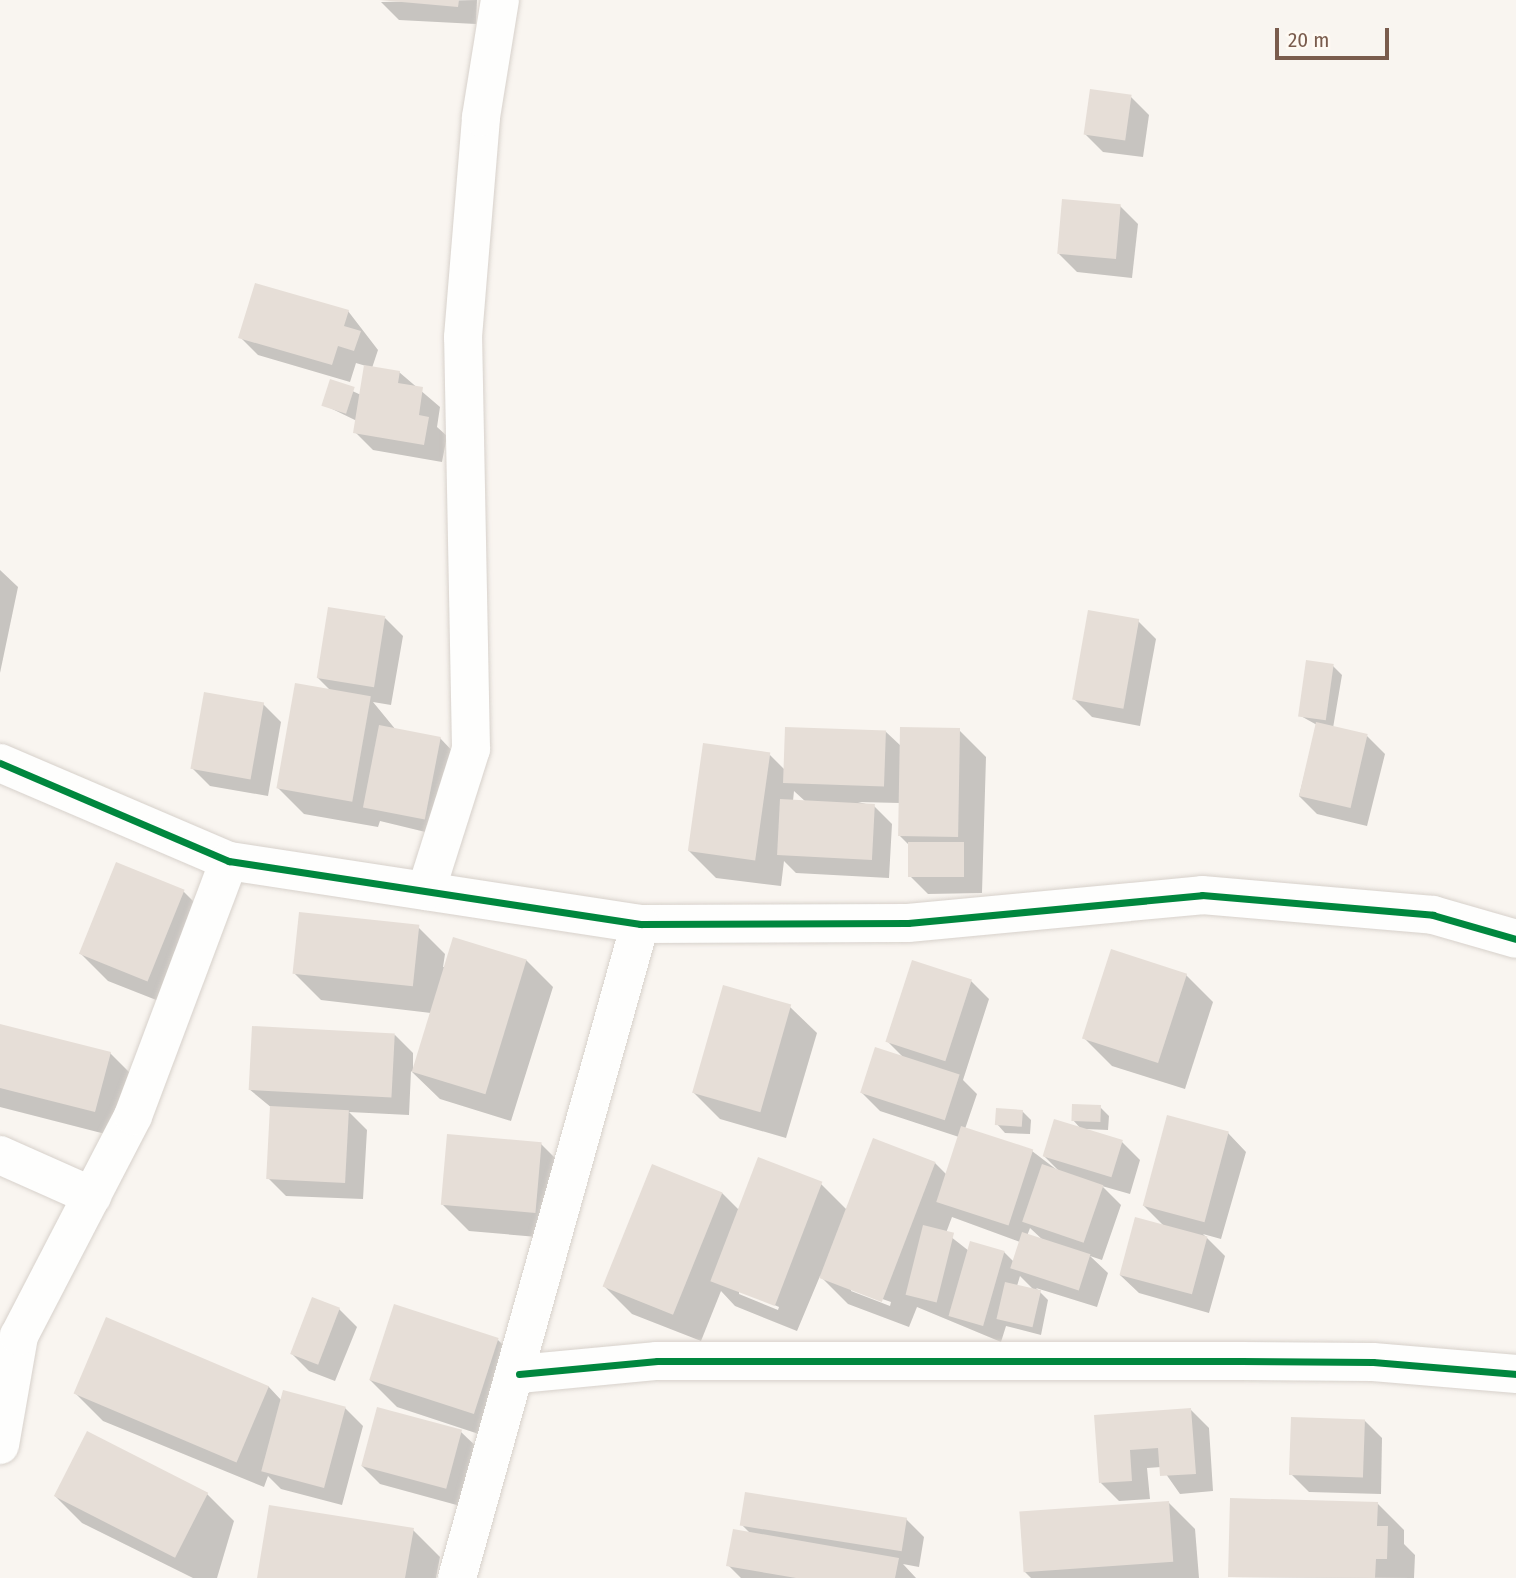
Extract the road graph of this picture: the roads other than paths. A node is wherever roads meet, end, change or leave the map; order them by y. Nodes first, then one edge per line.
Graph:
1 (500, 0) edge
2 (0, 763) edge
3 (229, 861) junction
4 (426, 891) junction
5 (640, 924) junction
6 (1516, 939) edge
7 (0, 1155) edge
8 (92, 1196) junction
9 (519, 1374) junction
10 (1516, 1374) edge
11 (0, 1445) edge
12 (457, 1578) edge

1 - 4 street
2 - 3 street
3 - 4 street
3 - 8 street
4 - 5 street
5 - 6 street
5 - 9 street
7 - 8 street
8 - 11 street
9 - 10 street
9 - 12 street

